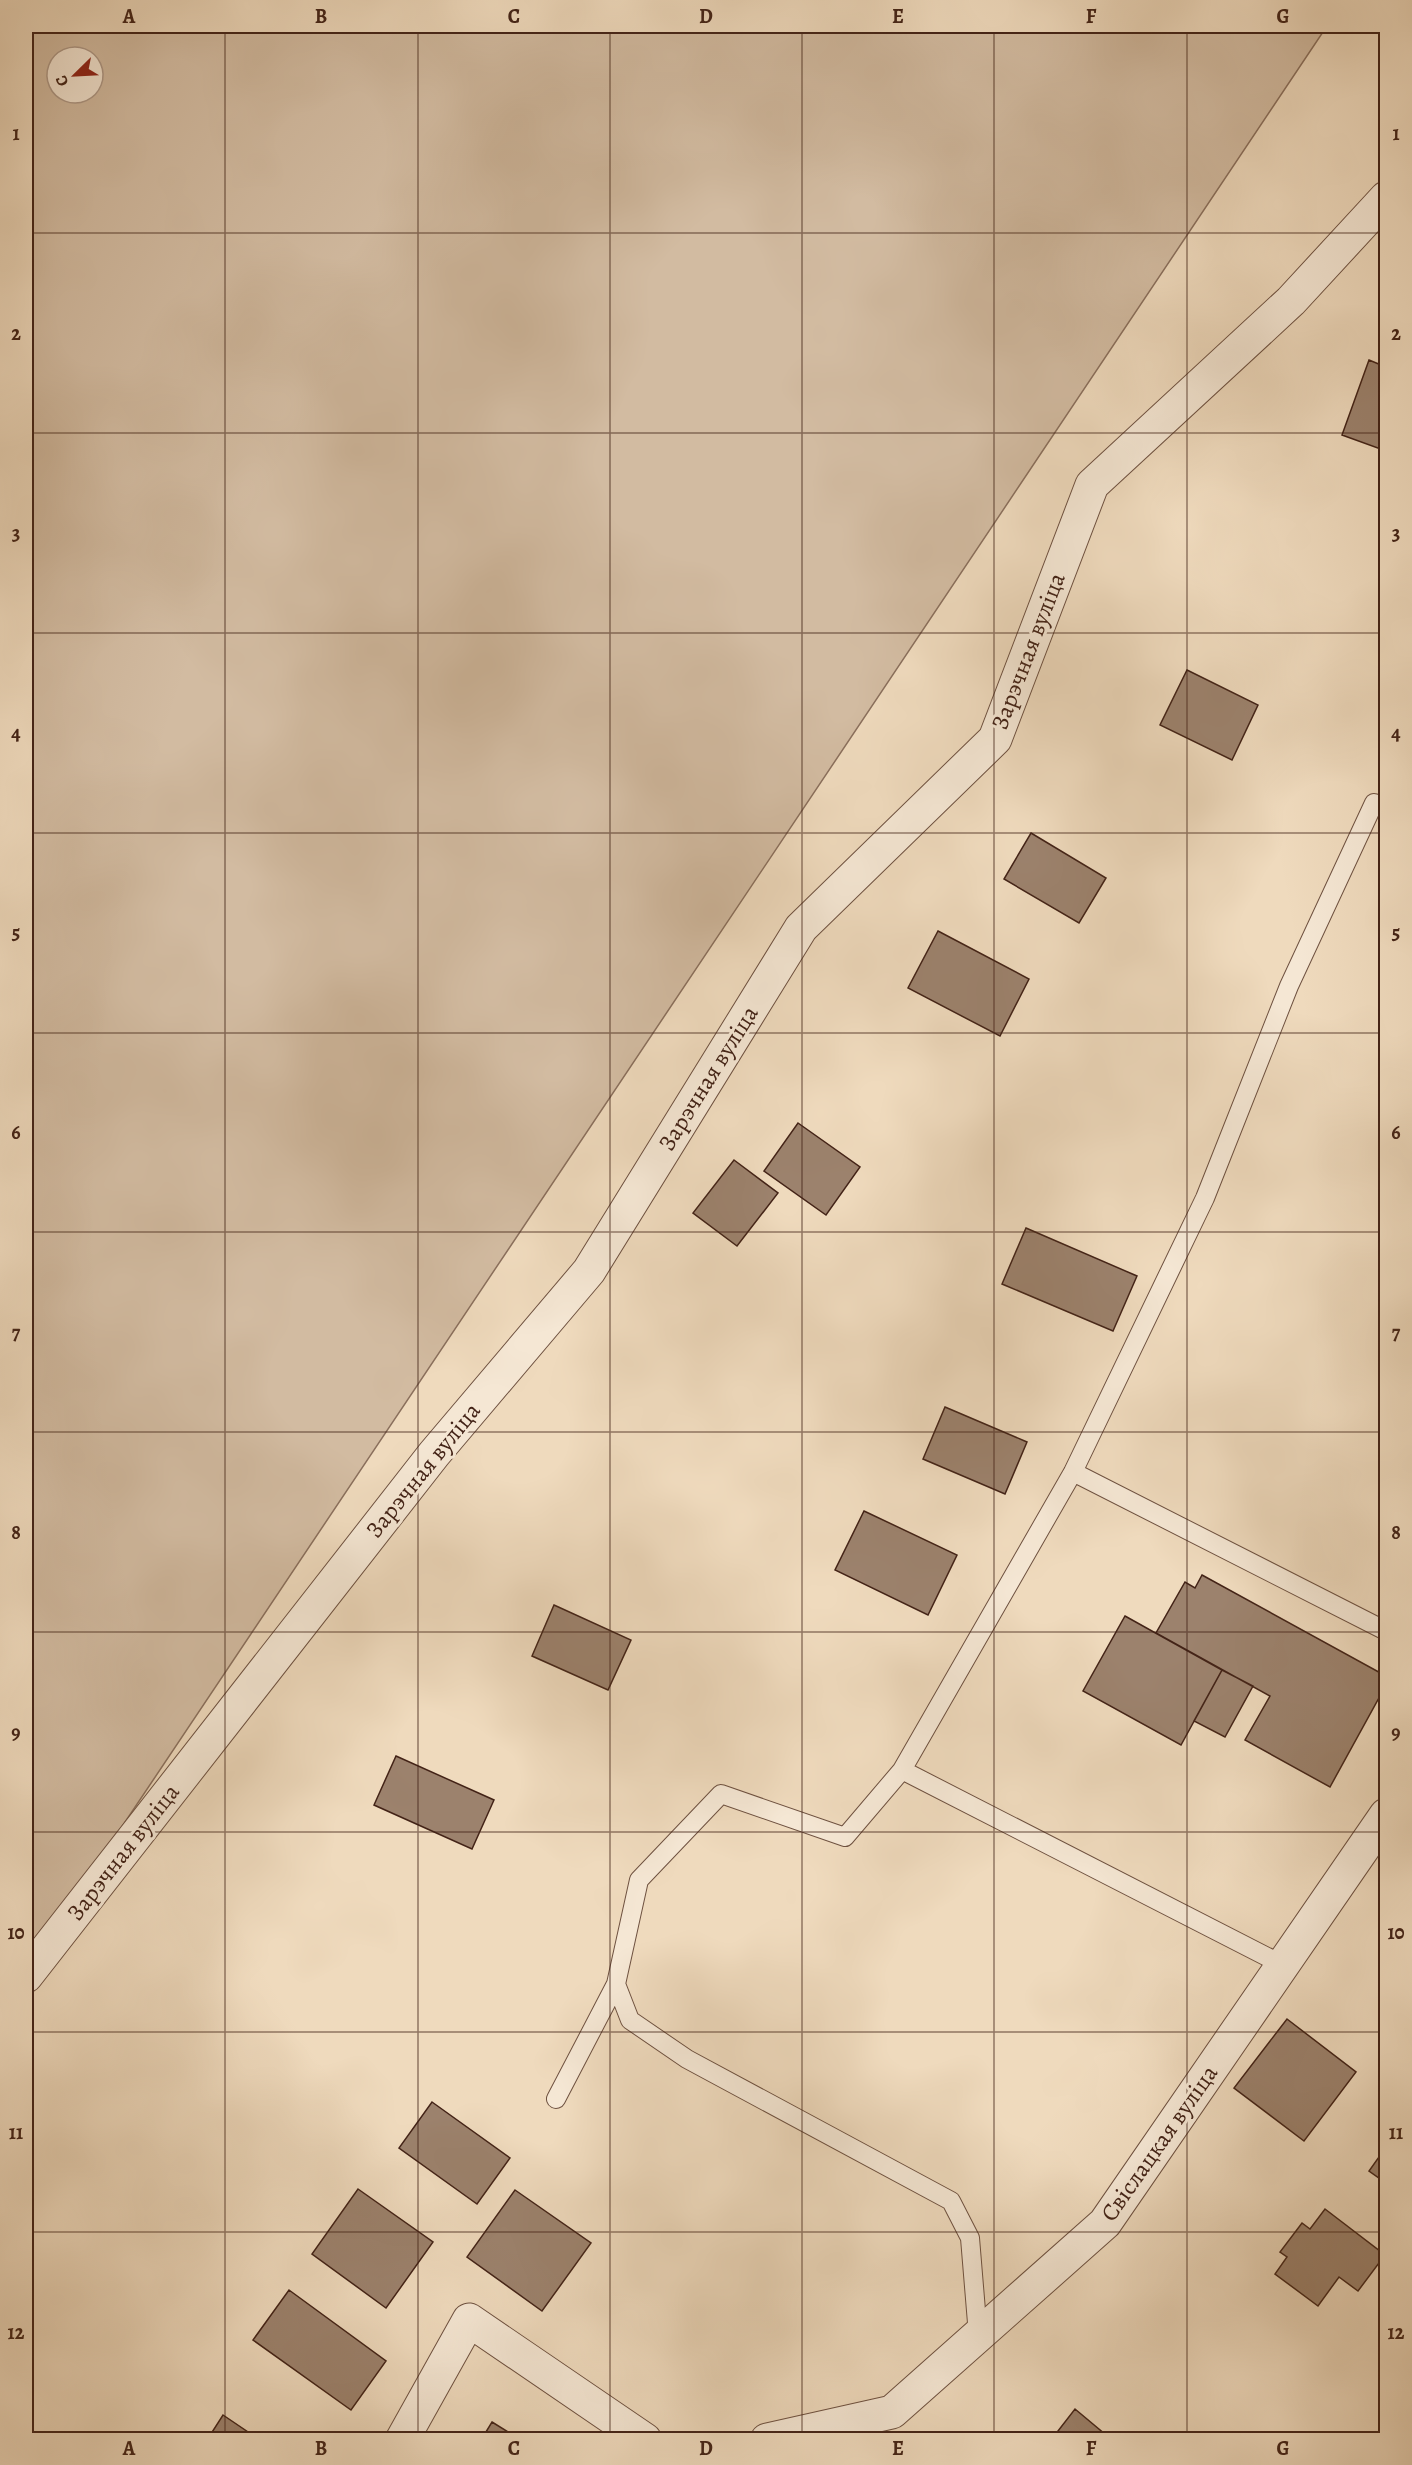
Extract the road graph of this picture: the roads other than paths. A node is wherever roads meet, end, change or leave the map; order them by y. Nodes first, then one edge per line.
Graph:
1 (1386, 198) edge
2 (1386, 807) edge
3 (1073, 1472) junction
4 (1386, 1631) edge
5 (902, 1770) junction
6 (1386, 1815) edge
7 (1283, 1965) junction
8 (26, 1976) edge
9 (616, 1984) junction
10 (556, 2099) dead end
11 (978, 2335) junction
12 (889, 2426) edge
13 (402, 2439) edge
14 (645, 2439) edge
15 (767, 2439) edge

1 - 8 street, Зарэчная вуліца
2 - 3 lane
3 - 4 lane
3 - 5 lane
5 - 7 lane
5 - 9 lane
6 - 7 street, Свіслацкая вуліца
7 - 11 street, Свіслацкая вуліца
9 - 10 lane
9 - 11 lane
11 - 12 street, Свіслацкая вуліца
12 - 15 street, Свіслацкая вуліца
13 - 14 street

